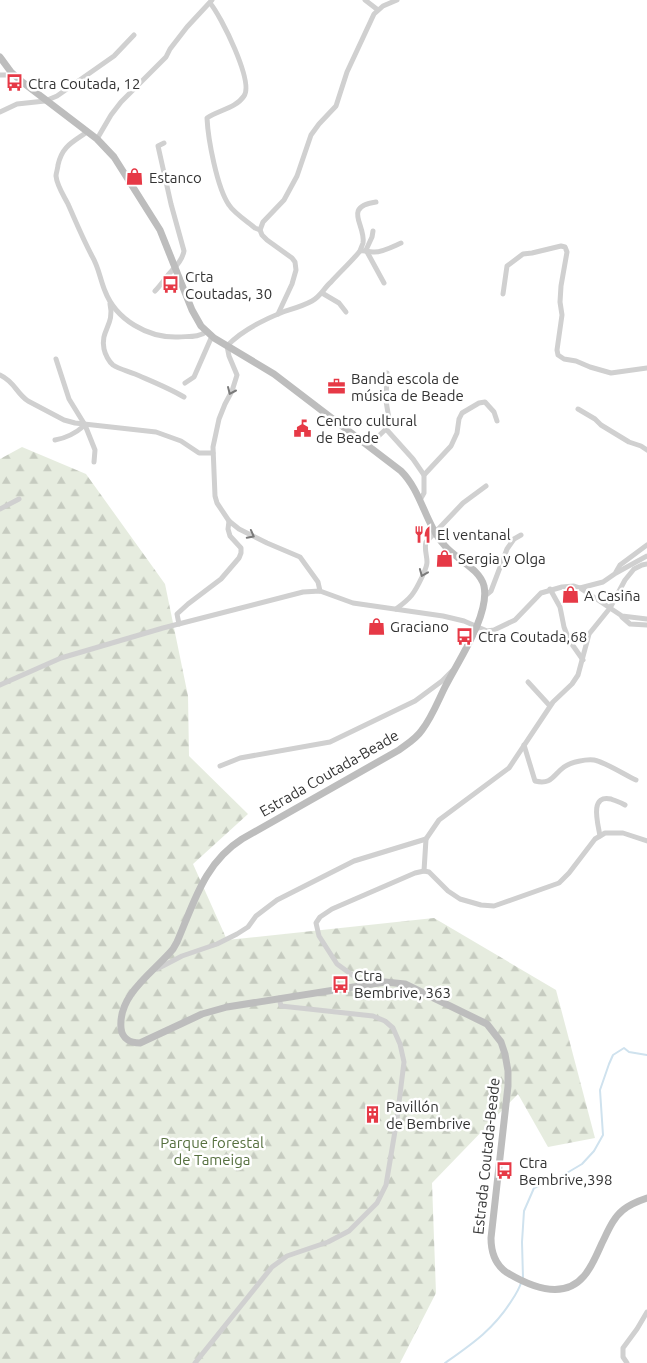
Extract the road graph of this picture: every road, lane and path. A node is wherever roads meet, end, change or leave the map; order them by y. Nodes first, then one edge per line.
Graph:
1 (365, 0) edge
2 (397, 0) edge
3 (211, 2) edge
4 (378, 10) junction
5 (134, 35) dead end
6 (0, 57) edge
7 (0, 75) edge
8 (14, 75) junction
9 (45, 101) junction
10 (0, 112) edge
11 (87, 132) junction
12 (97, 139) junction
13 (164, 143) dead end
14 (376, 202) dead end
15 (260, 230) junction
16 (373, 231) dead end
17 (402, 243) dead end
18 (363, 250) junction
19 (176, 267) junction
20 (384, 283) dead end
21 (155, 291) dead end
22 (322, 293) junction
23 (503, 294) dead end
24 (110, 301) junction
25 (346, 312) dead end
26 (278, 314) junction
27 (209, 334) junction
28 (227, 346) junction
29 (56, 359) dead end
30 (647, 368) edge
31 (387, 373) dead end
32 (0, 375) edge
33 (186, 383) dead end
34 (184, 398) dead end
35 (578, 409) dead end
36 (497, 421) dead end
37 (84, 425) junction
38 (386, 428) junction
39 (55, 440) dead end
40 (368, 446) junction
41 (647, 450) edge
42 (213, 453) junction
43 (94, 462) dead end
44 (424, 475) junction
45 (486, 486) dead end
46 (19, 499) dead end
47 (420, 500) junction
48 (0, 509) edge
49 (229, 521) junction
50 (435, 532) junction
51 (522, 535) dead end
52 (647, 544) edge
53 (647, 556) edge
54 (645, 563) edge
55 (616, 573) junction
56 (580, 588) junction
57 (550, 589) junction
58 (320, 591) junction
59 (485, 596) junction
60 (610, 608) junction
61 (396, 609) junction
62 (622, 616) junction
63 (647, 619) edge
64 (179, 624) junction
65 (647, 625) edge
66 (476, 627) junction
67 (583, 660) junction
68 (455, 668) junction
69 (528, 682) dead end
70 (0, 685) edge
71 (550, 706) junction
72 (524, 744) junction
73 (220, 766) dead end
74 (636, 780) dead end
75 (625, 805) dead end
76 (600, 836) junction
77 (426, 839) junction
78 (647, 841) edge
79 (424, 871) junction
80 (153, 971) junction
81 (366, 985) junction
82 (279, 998) junction
83 (647, 1198) edge
84 (647, 1312) edge
85 (195, 1363) edge
86 (627, 1363) edge

1 - 4 street
2 - 4 street
3 - 12 street
3 - 15 street
4 - 15 street
5 - 9 street
6 - 8 street
7 - 8 street
8 - 9 street
9 - 10 street
9 - 11 street
11 - 12 street
11 - 24 street
12 - 19 street
13 - 19 street
14 - 18 street
15 - 26 street
16 - 18 street
17 - 18 street
18 - 20 street
18 - 22 street
19 - 21 street
19 - 27 street
22 - 25 street
22 - 26 street
23 - 30 street
24 - 27 street
24 - 34 street
26 - 28 street
27 - 28 street
27 - 33 street
28 - 40 street
28 -> 42 street
29 - 37 street
31 - 38 street
32 - 37 street
35 - 41 street
36 - 44 street
37 - 39 street
37 - 42 street
37 - 43 street
38 - 40 street
38 - 44 street
40 - 47 street
42 - 49 street
44 - 47 street
45 - 50 street
46 - 48 street
47 - 50 street
49 -> 58 street
49 - 64 street
50 - 59 street
50 -> 61 street
51 - 59 street
52 - 55 street
53 - 55 street
54 - 60 street
55 - 56 street
56 - 57 street
56 - 60 street
57 - 66 street
57 - 67 street
58 - 61 street
58 - 64 street
59 - 66 street, Estrada Coutada-Beade
60 - 62 street
60 - 67 street
61 - 66 street
62 - 63 street
62 - 65 street
64 - 70 street
66 - 68 street, Estrada Coutada-Beade
67 - 71 street
68 - 73 street
68 - 80 street, Estrada Coutada-Beade
69 - 71 street
71 - 72 street
72 - 74 street
72 - 77 street
75 - 76 street
76 - 78 street
76 - 79 street
77 - 79 street
77 - 80 street
79 - 81 street
80 - 82 street, Estrada Coutada-Beade
81 - 82 street, Estrada Coutada-Beade
81 - 83 street, Estrada Coutada-Beade
82 - 85 street
84 - 86 street

